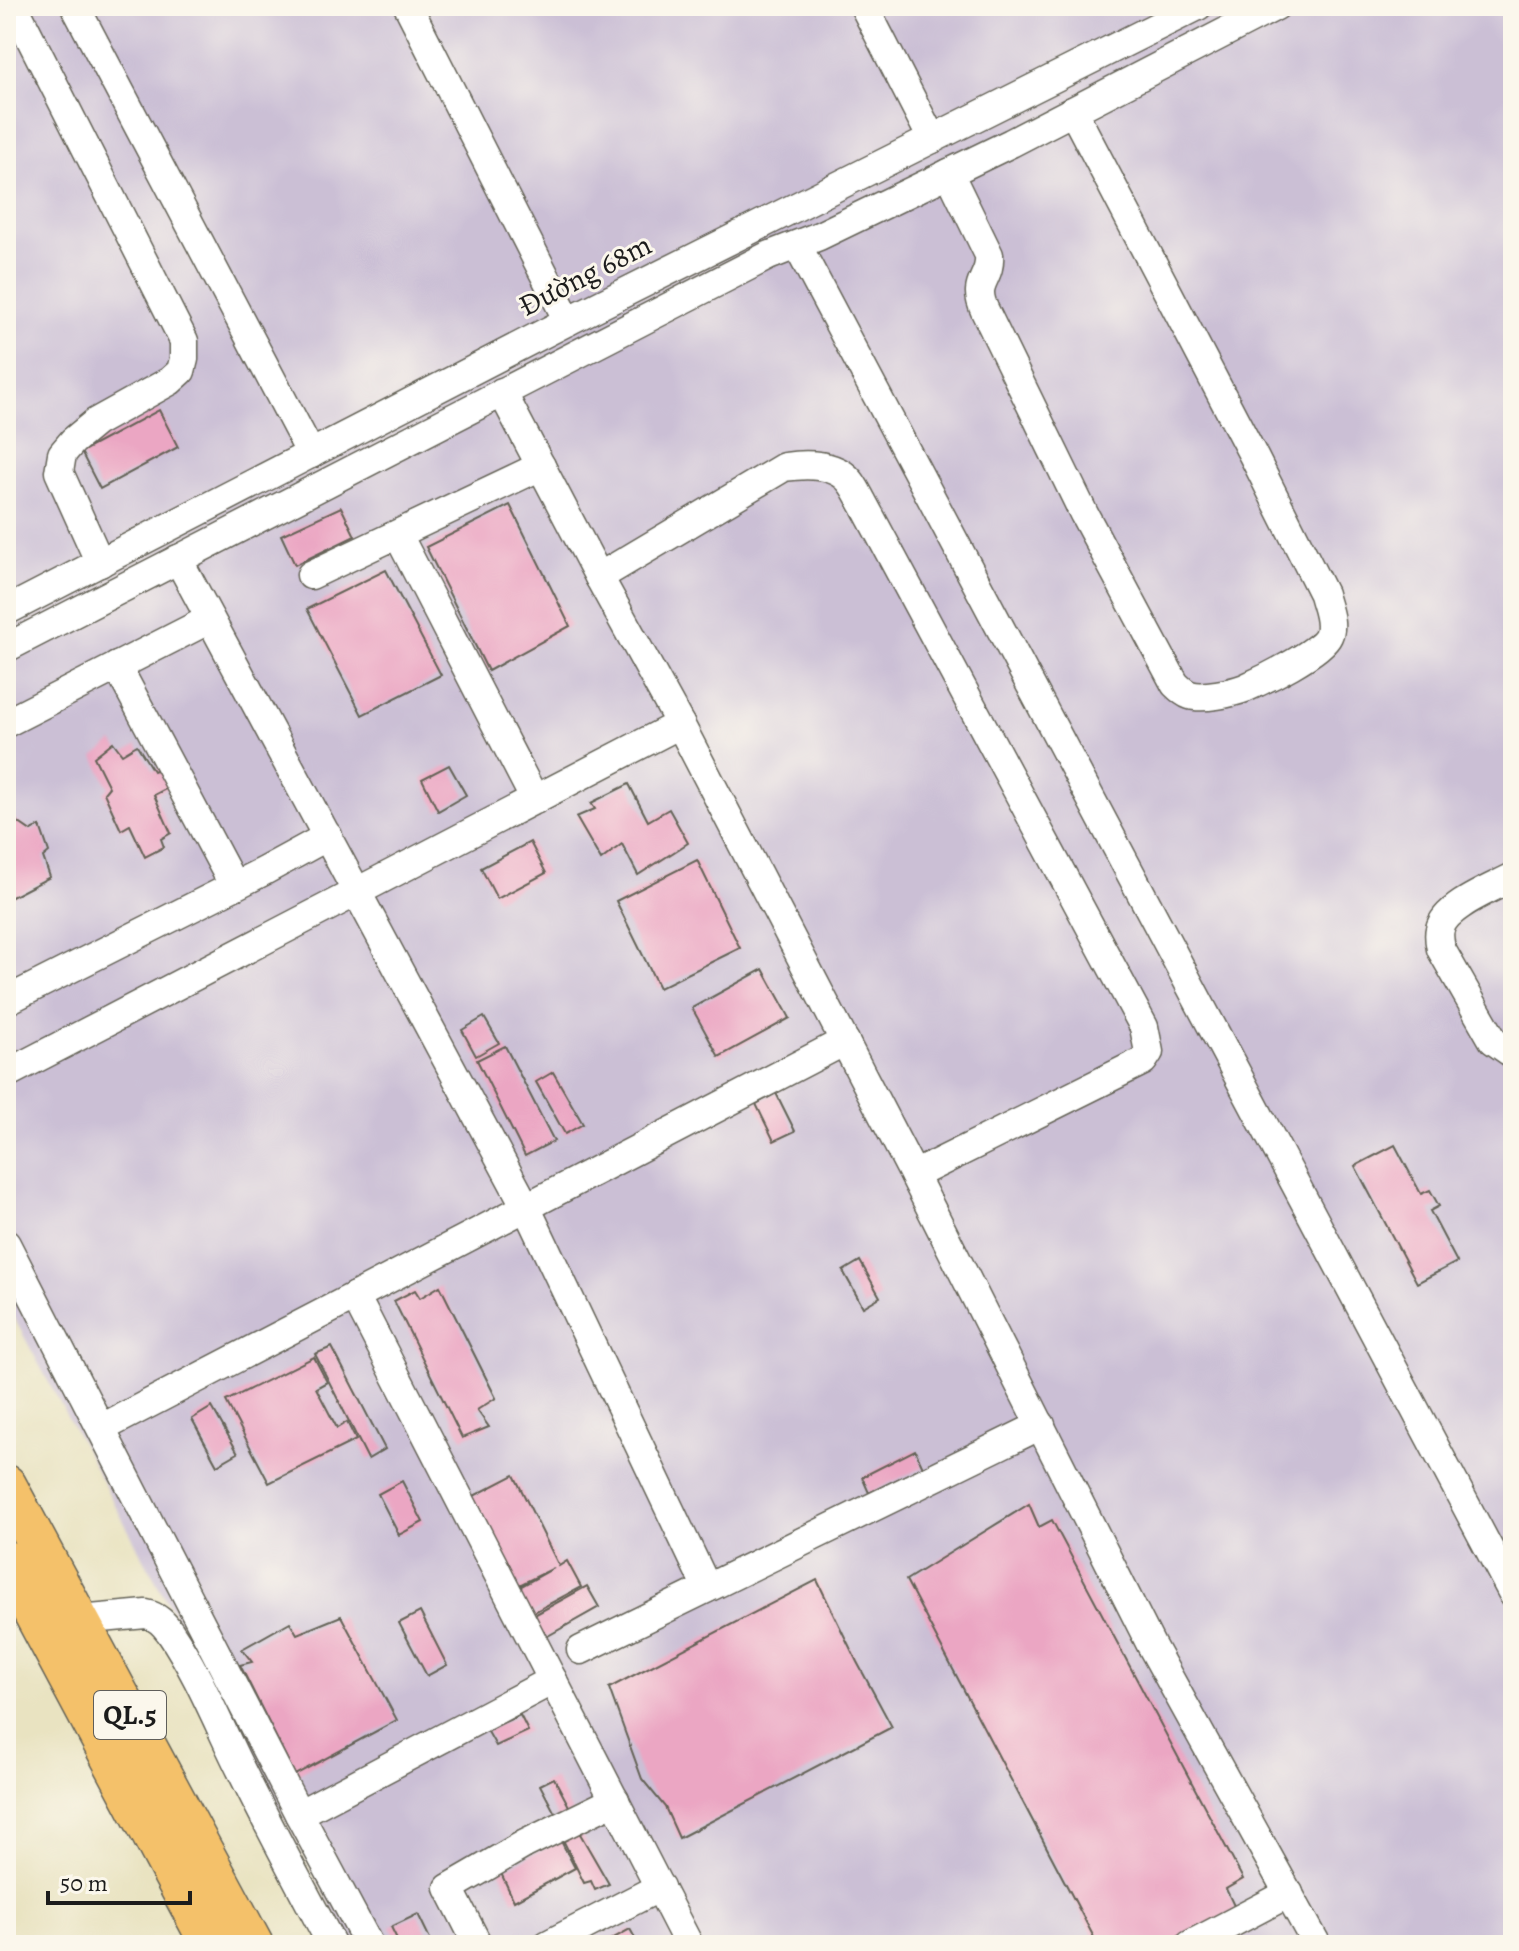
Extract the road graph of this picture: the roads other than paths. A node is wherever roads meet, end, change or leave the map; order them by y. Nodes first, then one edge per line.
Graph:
1 (14, 6) edge
2 (75, 6) edge
3 (408, 6) edge
4 (864, 6) edge
5 (1276, 6) edge
6 (1184, 9) edge
7 (1073, 111) junction
8 (932, 139) junction
9 (949, 173) junction
10 (797, 245) junction
11 (568, 321) junction
12 (502, 392) junction
13 (311, 454) junction
14 (541, 466) junction
15 (398, 535) junction
16 (178, 559) junction
17 (100, 563) junction
18 (311, 575) dead end
19 (599, 577) junction
20 (6, 611) edge
21 (210, 619) junction
22 (6, 648) edge
23 (117, 666) junction
24 (6, 723) edge
25 (680, 724) junction
26 (535, 800) junction
27 (328, 836) junction
28 (1513, 877) edge
29 (234, 886) junction
30 (358, 892) junction
31 (6, 1001) edge
32 (845, 1041) junction
33 (1513, 1054) edge
34 (6, 1074) edge
35 (914, 1175) junction
36 (526, 1207) junction
37 (6, 1244) edge
38 (355, 1296) junction
39 (1041, 1425) junction
40 (102, 1428) junction
41 (6, 1485) edge
42 (6, 1562) edge
43 (707, 1588) junction
44 (1513, 1594) edge
45 (62, 1628) junction
46 (581, 1650) dead end
47 (553, 1680) junction
48 (615, 1800) junction
49 (299, 1814) junction
50 (660, 1887) junction
51 (1289, 1893) junction
52 (211, 1945) edge
53 (253, 1945) edge
54 (332, 1945) edge
55 (369, 1945) edge
56 (478, 1945) edge
57 (547, 1945) edge
58 (689, 1945) edge
59 (1190, 1945) edge
60 (1317, 1945) edge

1 - 17 street
2 - 13 street
3 - 11 street
4 - 8 street
5 - 7 street
6 - 8 street, Đường 68m
7 - 9 street
7 - 9 street
8 - 11 street, Đường 68m
9 - 10 street
10 - 12 street
10 - 44 street
11 - 13 street, Đường 68m
12 - 14 street
12 - 16 street
13 - 17 street, Đường 68m
14 - 15 street
14 - 19 street
15 - 18 street
15 - 26 street
16 - 21 street
16 - 22 street
17 - 20 street, Đường 68m
19 - 25 street
19 - 35 street
21 - 23 street
21 - 27 street
23 - 24 street
23 - 29 street
25 - 26 street
25 - 32 street
26 - 30 street
27 - 29 street
27 - 30 street
28 - 33 street
29 - 31 street
30 - 34 street
30 - 36 street
32 - 35 street
32 - 36 street
35 - 39 street
36 - 38 street
36 - 43 street
37 - 40 street
38 - 40 street
38 - 47 street
39 - 43 street
39 - 51 street
40 - 49 street
41 - 45 highway, QL.5
42 - 45 highway, QL.5
43 - 46 street
45 - 52 highway, QL.5
45 - 53 highway, QL.5
45 - 54 street
47 - 48 street
47 - 49 street
48 - 50 street
48 - 56 street
49 - 55 street
50 - 57 street
50 - 58 street
51 - 59 street
51 - 60 street

